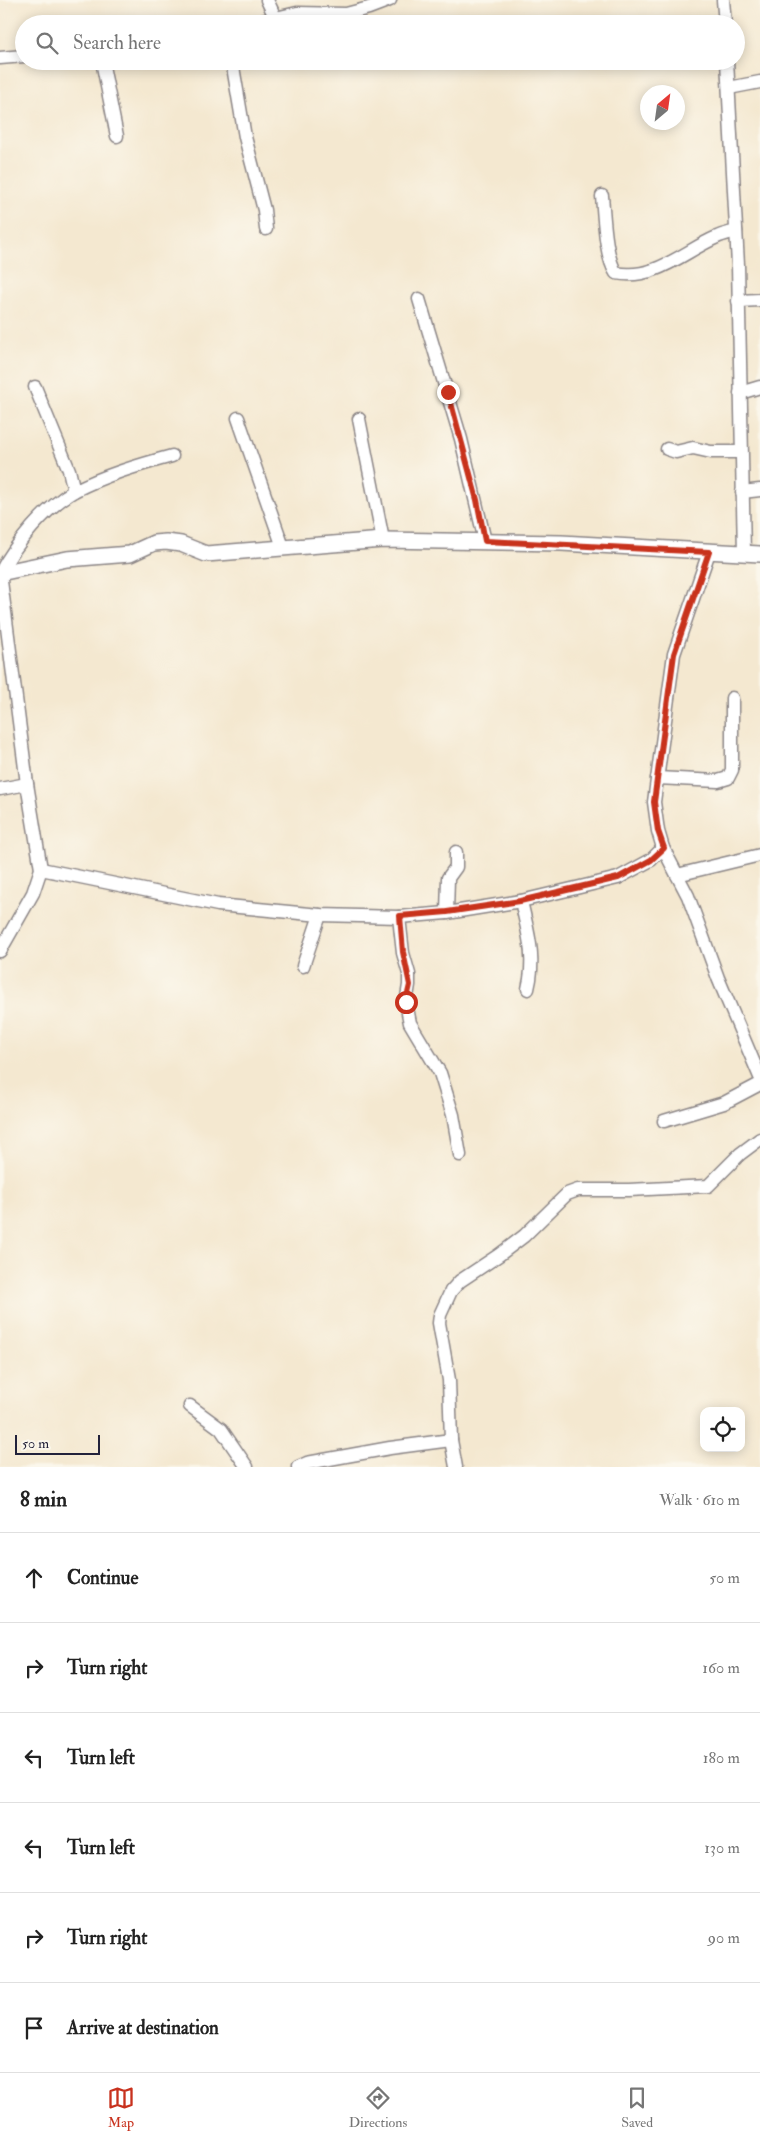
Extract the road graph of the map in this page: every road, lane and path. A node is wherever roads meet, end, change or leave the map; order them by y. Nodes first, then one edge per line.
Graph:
1 (266, 0) edge
2 (390, 0) edge
3 (723, 0) edge
4 (274, 15) edge
5 (286, 15) edge
6 (724, 15) edge
7 (15, 57) edge
8 (0, 58) edge
9 (104, 70) edge
10 (234, 70) edge
11 (728, 70) edge
12 (760, 82) edge
13 (729, 88) junction
14 (117, 136) dead end
15 (602, 196) dead end
16 (266, 229) dead end
17 (736, 231) junction
18 (419, 299) dead end
19 (760, 300) edge
20 (738, 302) junction
21 (35, 387) dead end
22 (760, 387) edge
23 (740, 393) junction
24 (238, 418) dead end
25 (359, 419) dead end
26 (667, 449) dead end
27 (741, 452) junction
28 (172, 456) dead end
29 (760, 490) edge
30 (74, 492) junction
31 (742, 492) junction
32 (383, 540) junction
33 (485, 541) junction
34 (283, 547) junction
35 (709, 552) junction
36 (744, 553) junction
37 (760, 554) edge
38 (0, 573) edge
39 (732, 698) dead end
40 (657, 778) junction
41 (27, 784) junction
42 (0, 789) edge
43 (664, 848) junction
44 (456, 852) dead end
45 (760, 855) edge
46 (41, 869) junction
47 (677, 875) junction
48 (520, 901) junction
49 (447, 912) junction
50 (320, 915) junction
51 (400, 916) junction
52 (0, 951) edge
53 (303, 966) dead end
54 (528, 989) dead end
55 (760, 1078) edge
56 (760, 1084) edge
57 (664, 1122) dead end
58 (760, 1139) edge
59 (460, 1155) dead end
60 (190, 1406) dead end
61 (451, 1440) junction
62 (246, 1467) edge
63 (298, 1467) edge
64 (456, 1467) edge

1 - 4 street
2 - 5 street
3 - 6 street
7 - 8 street
9 - 14 street
10 - 16 street
11 - 13 street
12 - 13 street
13 - 17 street
15 - 17 street
17 - 20 street
18 - 33 street
19 - 20 street
20 - 23 street
21 - 30 street
22 - 23 street
23 - 27 street
24 - 34 street
25 - 32 street
26 - 27 street
27 - 31 street
28 - 30 street
29 - 31 street
30 - 38 street
31 - 36 street
32 - 33 street
32 - 34 street
33 - 35 street
34 - 38 street
35 - 36 street
35 - 40 street
36 - 37 street
38 - 41 street
39 - 40 street
40 - 43 street
41 - 42 street
41 - 46 street
43 - 47 street
43 - 48 street
44 - 49 street
45 - 47 street
46 - 50 street
46 - 52 street
47 - 55 street
48 - 49 street
48 - 54 street
49 - 51 street
50 - 51 street
50 - 53 street
51 - 59 street
56 - 57 street
58 - 61 street
60 - 62 street
61 - 63 street
61 - 64 street

